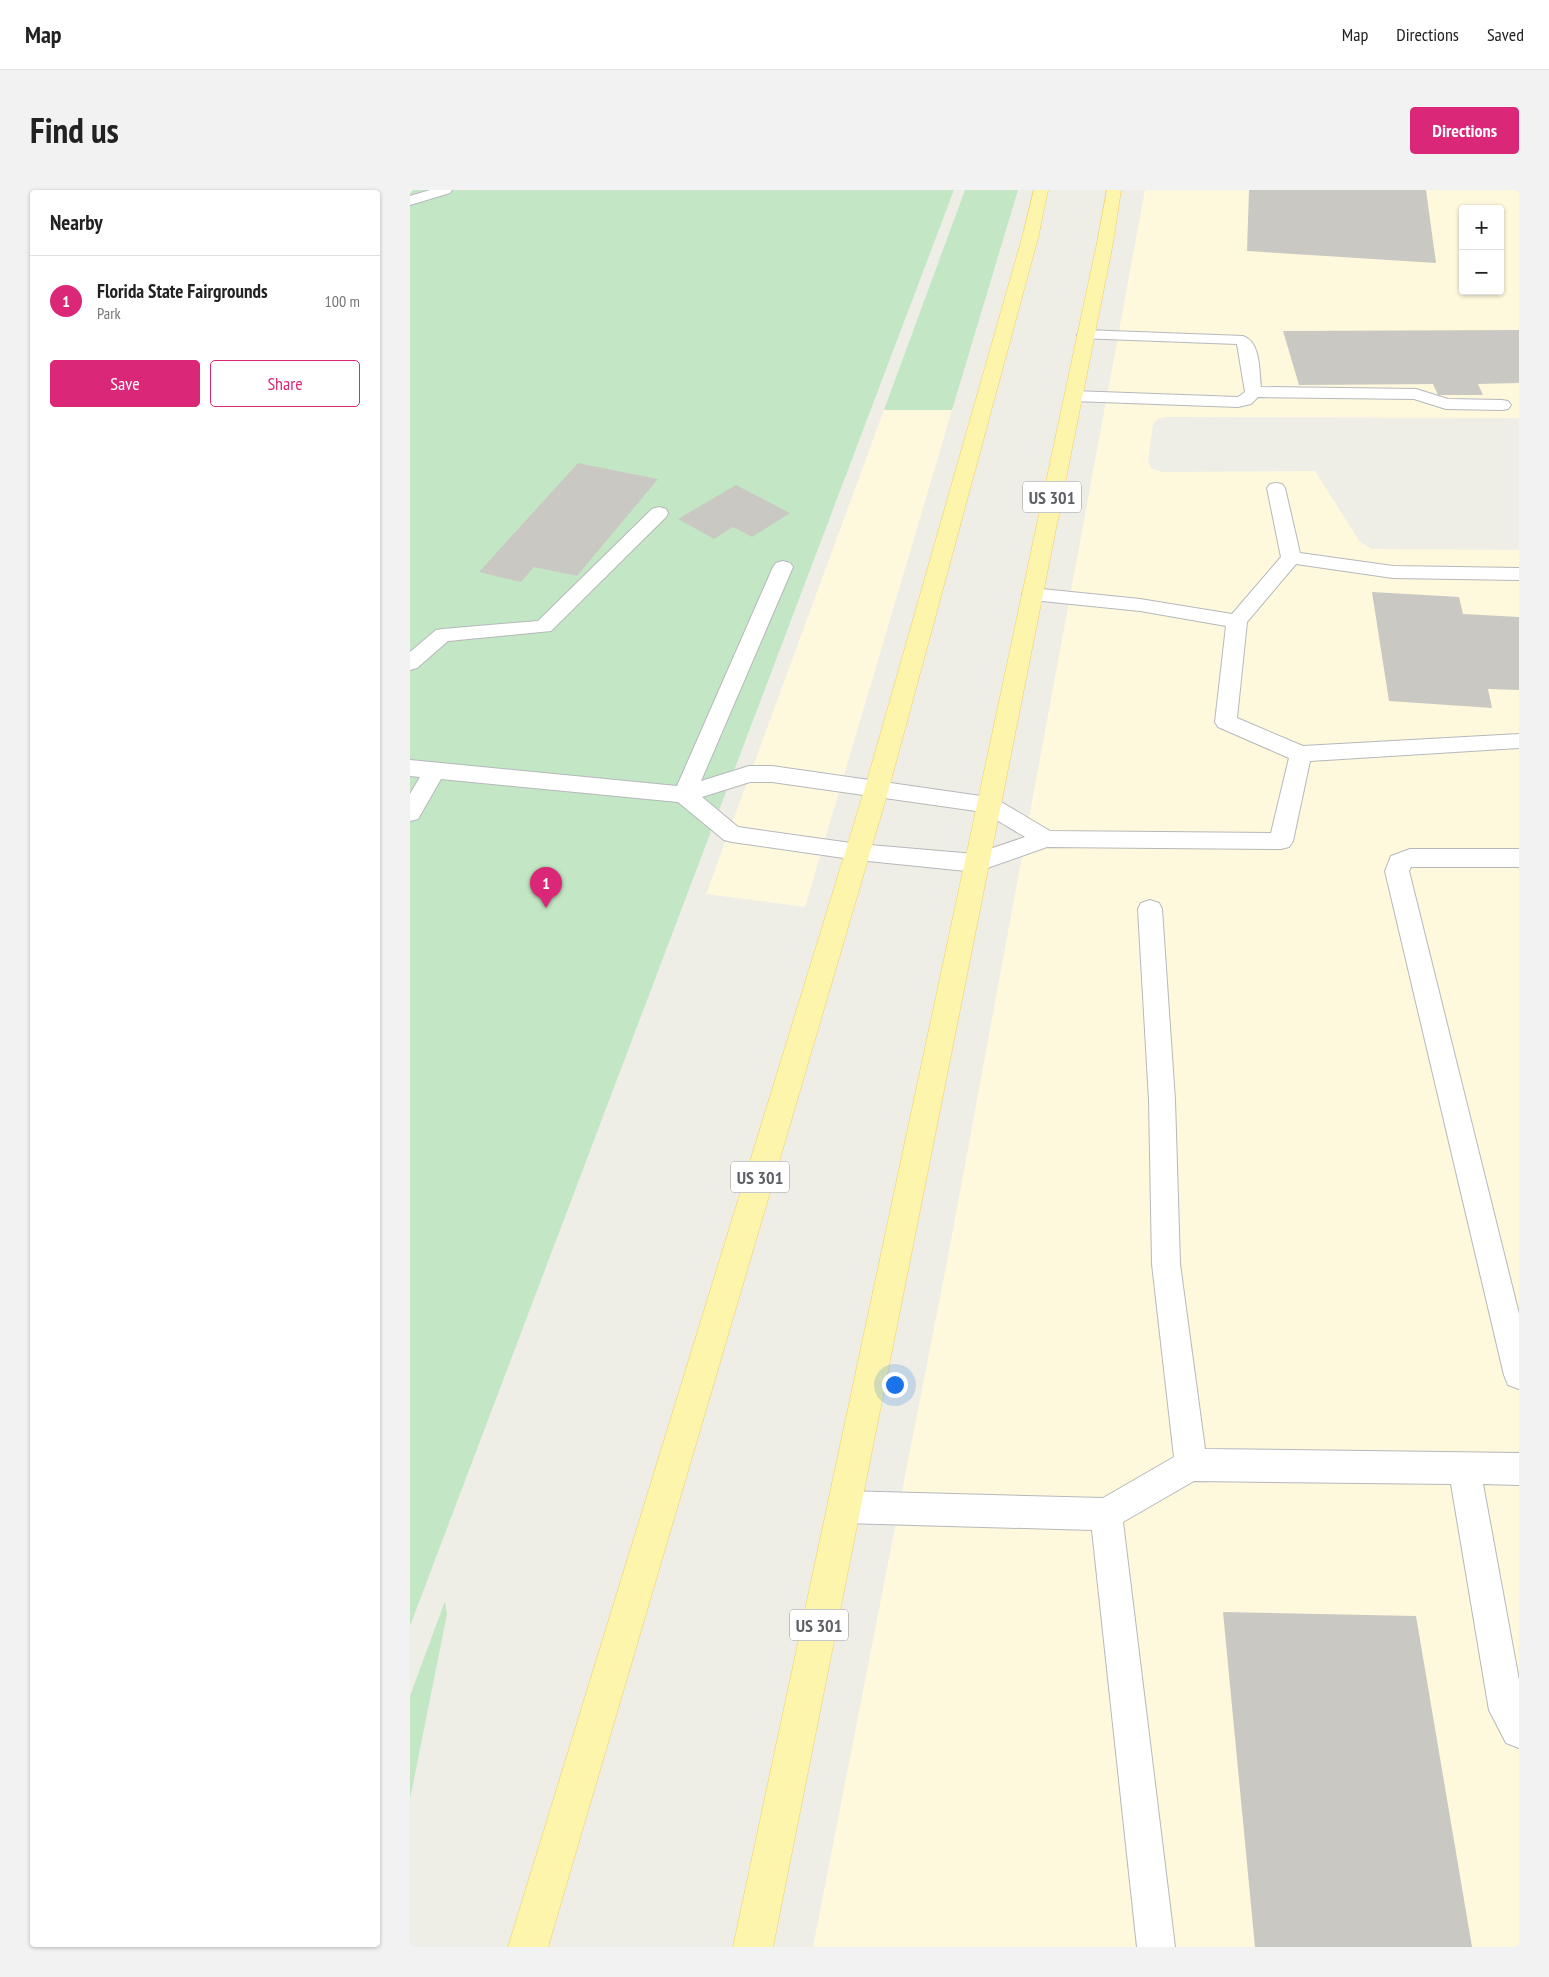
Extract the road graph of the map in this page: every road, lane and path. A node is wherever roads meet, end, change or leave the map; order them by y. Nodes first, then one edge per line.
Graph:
1 (445, 190) edge
2 (1041, 190) edge
3 (1114, 190) edge
4 (410, 201) edge
5 (1085, 335) junction
6 (1253, 392) junction
7 (1073, 396) junction
8 (1502, 405) dead end
9 (1276, 488) dead end
10 (658, 513) dead end
11 (1291, 558) junction
12 (783, 567) dead end
13 (1519, 574) edge
14 (1032, 594) junction
15 (1237, 620) junction
16 (410, 663) edge
17 (1519, 741) edge
18 (1301, 754) junction
19 (410, 768) edge
20 (435, 770) junction
21 (877, 788) junction
22 (684, 795) junction
23 (988, 805) junction
24 (410, 813) edge
25 (1046, 839) junction
26 (858, 852) junction
27 (1519, 858) edge
28 (976, 863) junction
29 (1150, 909) dead end
30 (1519, 1375) edge
31 (1191, 1465) junction
32 (1464, 1468) junction
33 (1519, 1469) edge
34 (844, 1507) junction
35 (1106, 1514) junction
36 (1519, 1730) edge
37 (528, 1947) edge
38 (753, 1947) edge
39 (1156, 1947) edge

1 - 4 lane
2 - 21 main road, US 301
3 - 5 main road, US 301
5 - 6 lane
5 - 7 main road, US 301
6 - 7 lane
6 - 8 lane
7 - 14 main road, US 301
9 - 11 lane
10 - 16 lane
11 - 13 lane
11 - 15 lane
12 - 22 lane
14 - 15 lane
14 - 23 main road, US 301
15 - 18 lane
17 - 18 lane
18 - 25 lane
19 - 20 lane
20 - 22 lane
20 - 24 lane
21 - 22 lane
21 - 23 lane
21 - 26 main road, US 301
22 - 26 lane
23 - 25 lane
23 - 28 main road, US 301
25 - 28 lane
26 - 28 lane
26 - 37 main road, US 301
27 - 30 lane
28 - 34 main road, US 301
29 - 31 lane
31 - 32 lane
31 - 35 lane
32 - 33 lane
32 - 36 lane
34 - 35 lane
34 - 38 main road, US 301
35 - 39 lane

